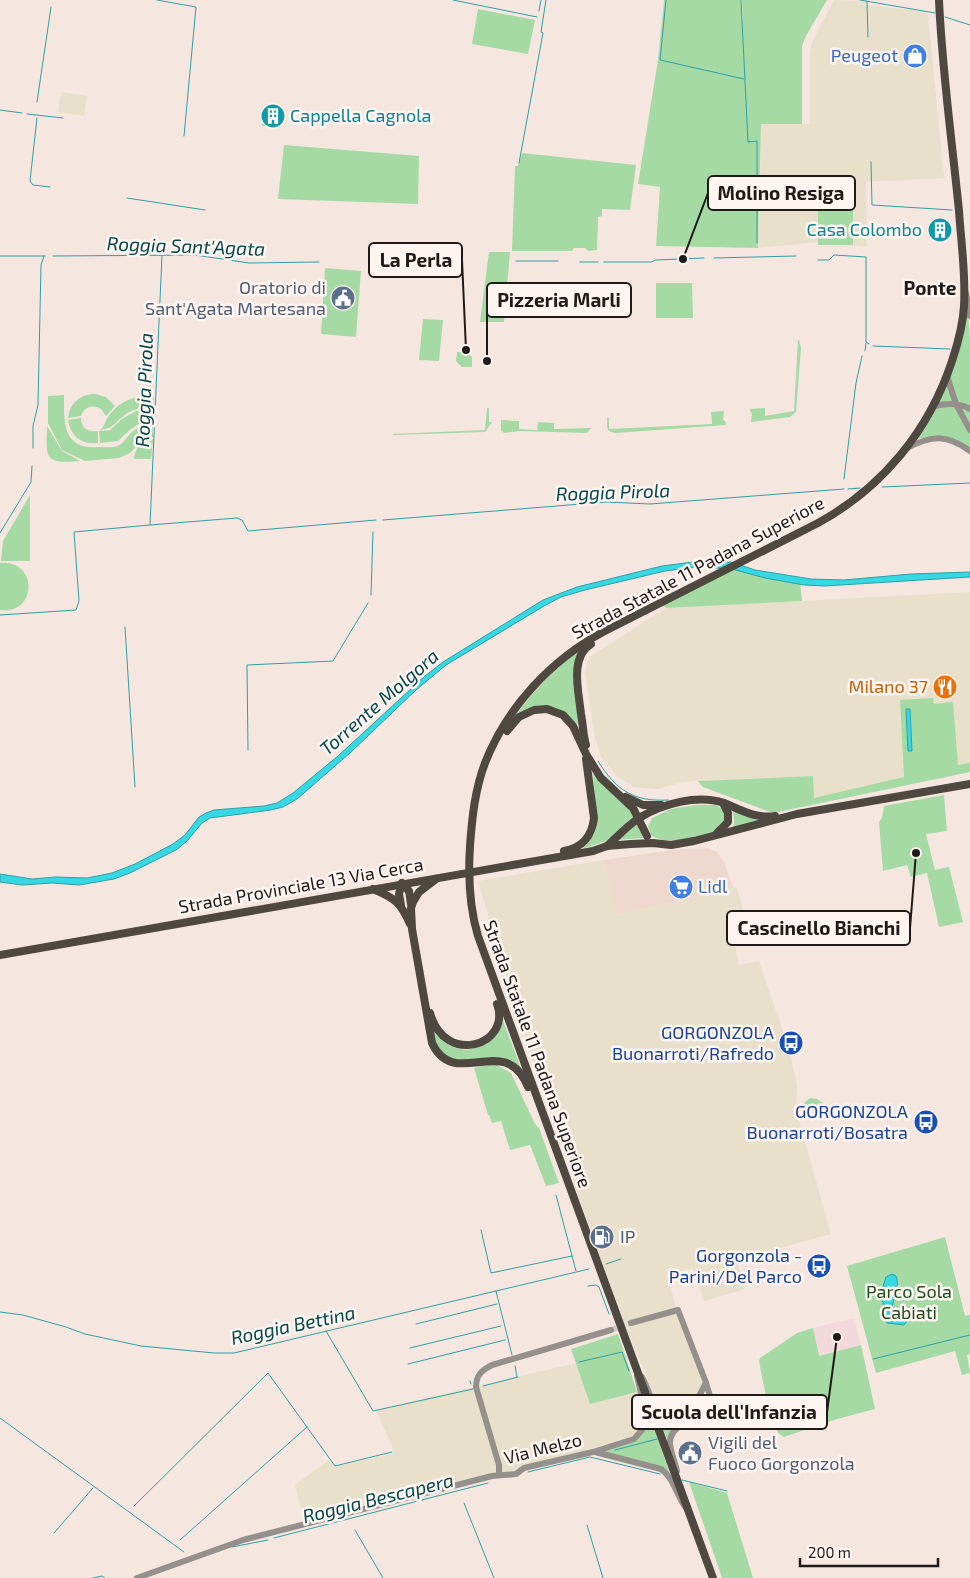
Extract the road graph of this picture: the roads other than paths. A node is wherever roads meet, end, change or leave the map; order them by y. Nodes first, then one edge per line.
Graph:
1 (939, 0) edge
2 (964, 286) junction
3 (970, 316) edge
4 (947, 376) junction
5 (956, 404) junction
6 (932, 408) junction
7 (970, 409) edge
8 (970, 430) edge
9 (907, 448) junction
10 (970, 451) edge
11 (638, 612) junction
12 (586, 754) junction
13 (486, 761) junction
14 (592, 765) junction
15 (970, 784) edge
16 (616, 791) junction
17 (723, 803) junction
18 (668, 805) junction
19 (654, 810) junction
20 (797, 814) junction
21 (638, 819) junction
22 (647, 836) junction
23 (714, 836) junction
24 (653, 843) junction
25 (607, 846) junction
26 (499, 866) junction
27 (439, 876) junction
28 (402, 883) junction
29 (372, 889) junction
30 (408, 909) junction
31 (0, 954) edge
32 (490, 971) junction
33 (422, 982) junction
34 (544, 1118) junction
35 (631, 1323) tunnel mouth
36 (611, 1330) tunnel mouth
37 (636, 1368) junction
38 (706, 1383) junction
39 (594, 1452) junction
40 (499, 1476) junction
41 (677, 1481) junction
42 (688, 1510) junction
43 (137, 1578) edge
44 (713, 1578) edge

1 - 2 main road, Strada Statale 11 Padana Superiore
2 - 3 street
2 - 4 main road, Strada Statale 11 Padana Superiore
4 - 5 street
4 - 6 main road, Strada Statale 11 Padana Superiore
5 - 6 street
5 - 7 street
5 - 8 street
6 - 9 main road, Strada Statale 11 Padana Superiore
9 - 10 street
9 - 11 main road, Strada Statale 11 Padana Superiore
11 - 13 main road, Strada Statale 11 Padana Superiore
11 - 14 main road
12 - 13 main road
12 - 14 main road
12 - 26 main road
13 - 32 main road, Strada Statale 11 Padana Superiore
14 - 16 main road
15 - 20 main road, Strada Provinciale 13 Via Cerca
16 - 18 main road
16 - 21 main road
17 - 18 main road, Strada Provinciale 13 Via Cerca
17 - 20 main road, Strada Provinciale 13 Via Cerca
17 - 23 main road
18 - 19 main road, Strada Provinciale 13 Via Cerca
19 - 21 main road, Strada Provinciale 13 Via Cerca
19 - 22 main road
20 - 23 main road, Strada Provinciale 13 Via Cerca
21 - 22 main road
21 - 25 main road, Strada Provinciale 13 Via Cerca
22 - 24 main road
23 - 24 main road, Strada Provinciale 13 Via Cerca
24 - 25 main road, Strada Provinciale 13 Via Cerca
25 - 26 main road, Strada Provinciale 13 Via Cerca
26 - 27 main road, Strada Provinciale 13 Via Cerca
27 - 28 main road, Strada Provinciale 13 Via Cerca
27 - 30 main road
28 - 29 main road, Strada Provinciale 13 Via Cerca
28 - 30 main road
29 - 30 main road
29 - 31 main road, Strada Provinciale 13 Via Cerca
30 - 33 main road
32 - 33 main road
32 - 34 main road, Strada Statale 11 Padana Superiore
33 - 34 main road
34 - 37 main road, Strada Statale 11 Padana Superiore
35 - 38 street
36 - 40 street
37 - 38 street
37 - 39 street, Via Melzo
37 - 41 main road, Strada Statale 11 Padana Superiore
38 - 41 street
39 - 40 street, Via Melzo
39 - 42 street, Via Melzo
40 - 43 street, Via Melzo
41 - 42 main road, Strada Statale 11 Padana Superiore
42 - 44 main road, Strada Statale 11 Padana Superiore

